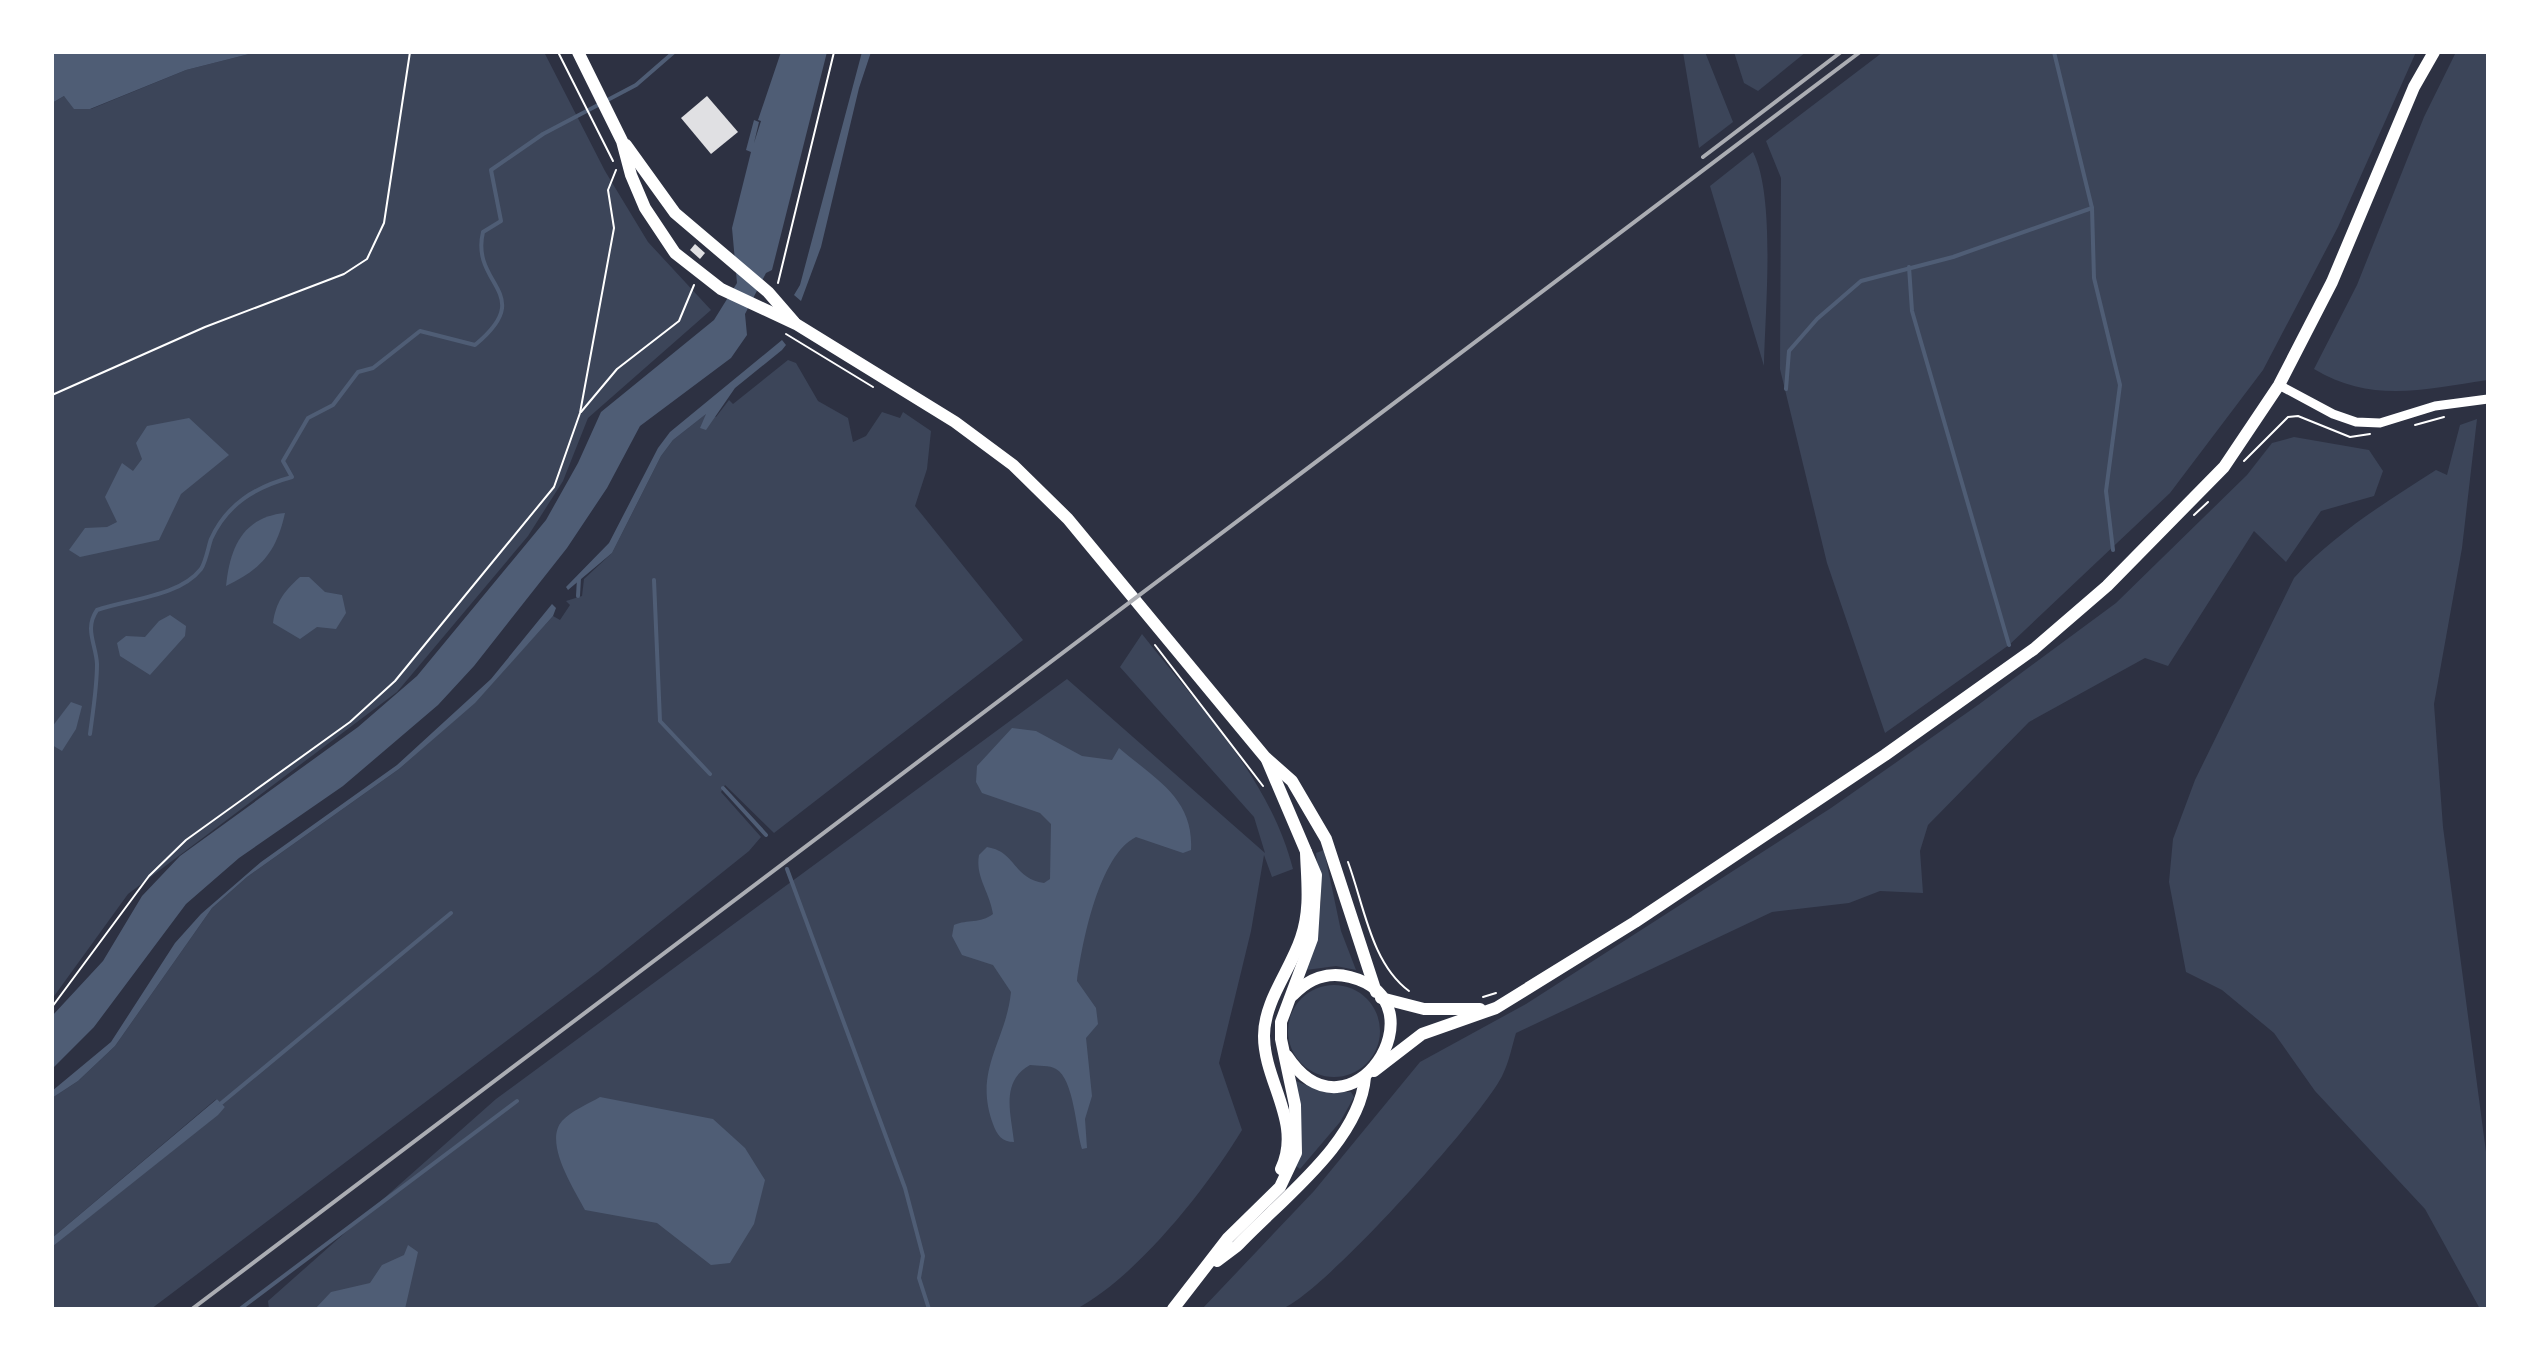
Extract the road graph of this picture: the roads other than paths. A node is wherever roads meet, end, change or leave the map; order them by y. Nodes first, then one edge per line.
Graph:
1 (578, 52) edge
2 (2434, 52) edge
3 (622, 141) junction
4 (796, 324) junction
5 (2279, 385) junction
6 (2488, 399) edge
7 (1265, 757) junction
8 (1306, 851) junction
9 (1378, 995) junction
10 (1287, 1005) junction
11 (1496, 1008) junction
12 (1285, 1054) junction
13 (1369, 1074) junction
14 (1256, 1209) junction
15 (1208, 1268) junction
16 (1173, 1309) edge

1 - 3 main road
2 - 5 main road
3 - 4 main road
3 - 4 main road
4 - 7 main road
5 - 6 street
5 - 11 main road
7 - 8 main road
7 - 9 main road
8 - 10 main road
8 - 14 main road
9 - 10 main road
9 - 11 main road
9 - 13 main road
10 - 12 main road
11 - 13 main road
12 - 13 main road
12 - 14 main road
13 - 15 main road
14 - 15 main road
15 - 16 main road

